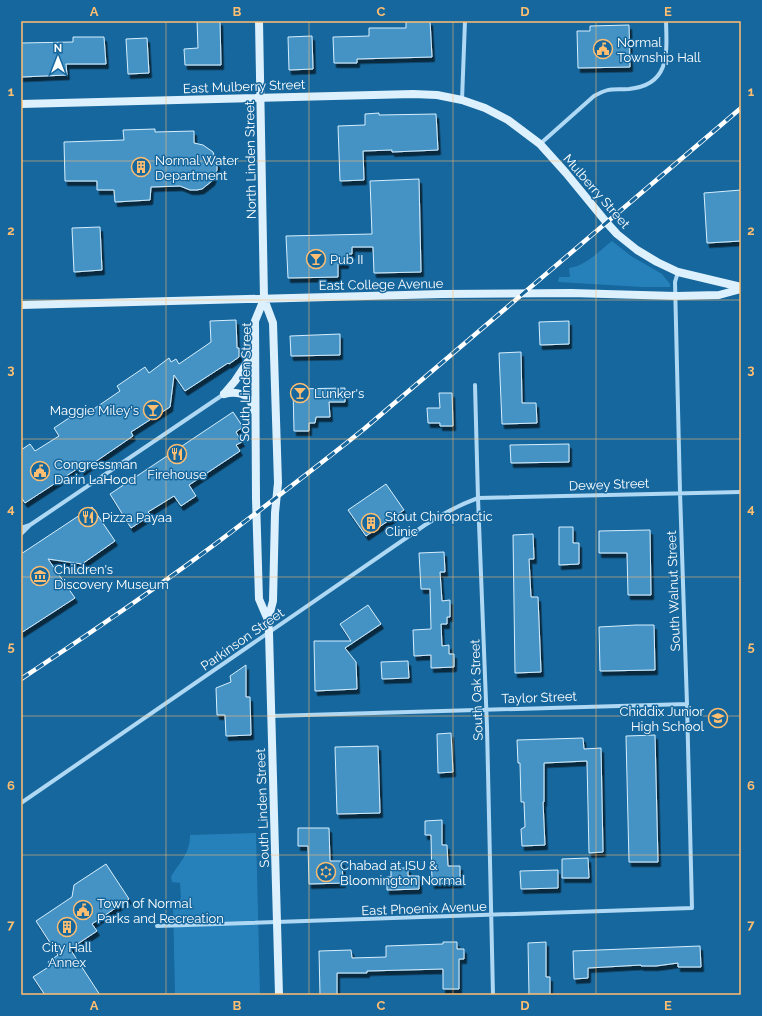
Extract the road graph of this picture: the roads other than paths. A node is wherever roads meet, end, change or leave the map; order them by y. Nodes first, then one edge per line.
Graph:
1 (259, 21) edge
2 (465, 21) edge
3 (666, 21) edge
4 (261, 98) junction
5 (464, 100) junction
6 (21, 104) edge
7 (540, 144) junction
8 (678, 272) junction
9 (741, 288) edge
10 (676, 296) junction
11 (264, 299) junction
12 (21, 305) edge
13 (256, 350) junction
14 (475, 385) dead end
15 (224, 394) junction
16 (256, 415) junction
17 (680, 492) junction
18 (741, 492) edge
19 (478, 498) junction
20 (30, 525) junction
21 (21, 528) edge
22 (21, 534) edge
23 (268, 620) junction
24 (269, 633) junction
25 (687, 704) junction
26 (486, 709) junction
27 (271, 716) junction
28 (21, 803) edge
29 (692, 908) joint
30 (491, 915) junction
31 (277, 923) junction
32 (157, 926) dead end
33 (279, 995) edge
34 (493, 995) edge

1 - 4 main road, North Linden Street
2 - 5 street
3 - 7 street
4 - 5 main road, East Mulberry Street
4 - 6 main road, East Mulberry Street
4 - 11 main road, North Linden Street
5 - 7 main road, Mulberry Street
7 - 8 main road, Mulberry Street
8 - 9 main road, Mulberry Street
8 - 10 street, South Walnut Street
9 - 10 main road, East College Avenue
10 - 11 main road, East College Avenue
10 - 17 street, South Walnut Street
11 - 12 main road, East College Avenue
11 - 13 main road, South Linden Street
11 - 23 main road, South Linden Street
13 - 15 main road
13 - 16 main road, South Linden Street
14 - 19 street, South Oak Street
15 - 16 main road
15 - 20 street
16 - 23 main road, South Linden Street
17 - 18 street, Dewey Street
17 - 19 street, Dewey Street
17 - 25 street, South Walnut Street
19 - 24 street, Parkinson Street
19 - 26 street, South Oak Street
20 - 21 street
20 - 22 street
23 - 24 main road, South Linden Street
24 - 27 main road, South Linden Street
24 - 28 street, Parkinson Street
25 - 26 street, Taylor Street
25 - 29 street, South Walnut Street
26 - 27 street, Taylor Street
26 - 30 street, South Oak Street
27 - 31 main road, South Linden Street
29 - 30 street, East Phoenix Avenue
30 - 31 street, East Phoenix Avenue
30 - 34 street, South Oak Street
31 - 32 street, East Phoenix Avenue
31 - 33 main road, South Linden Street

